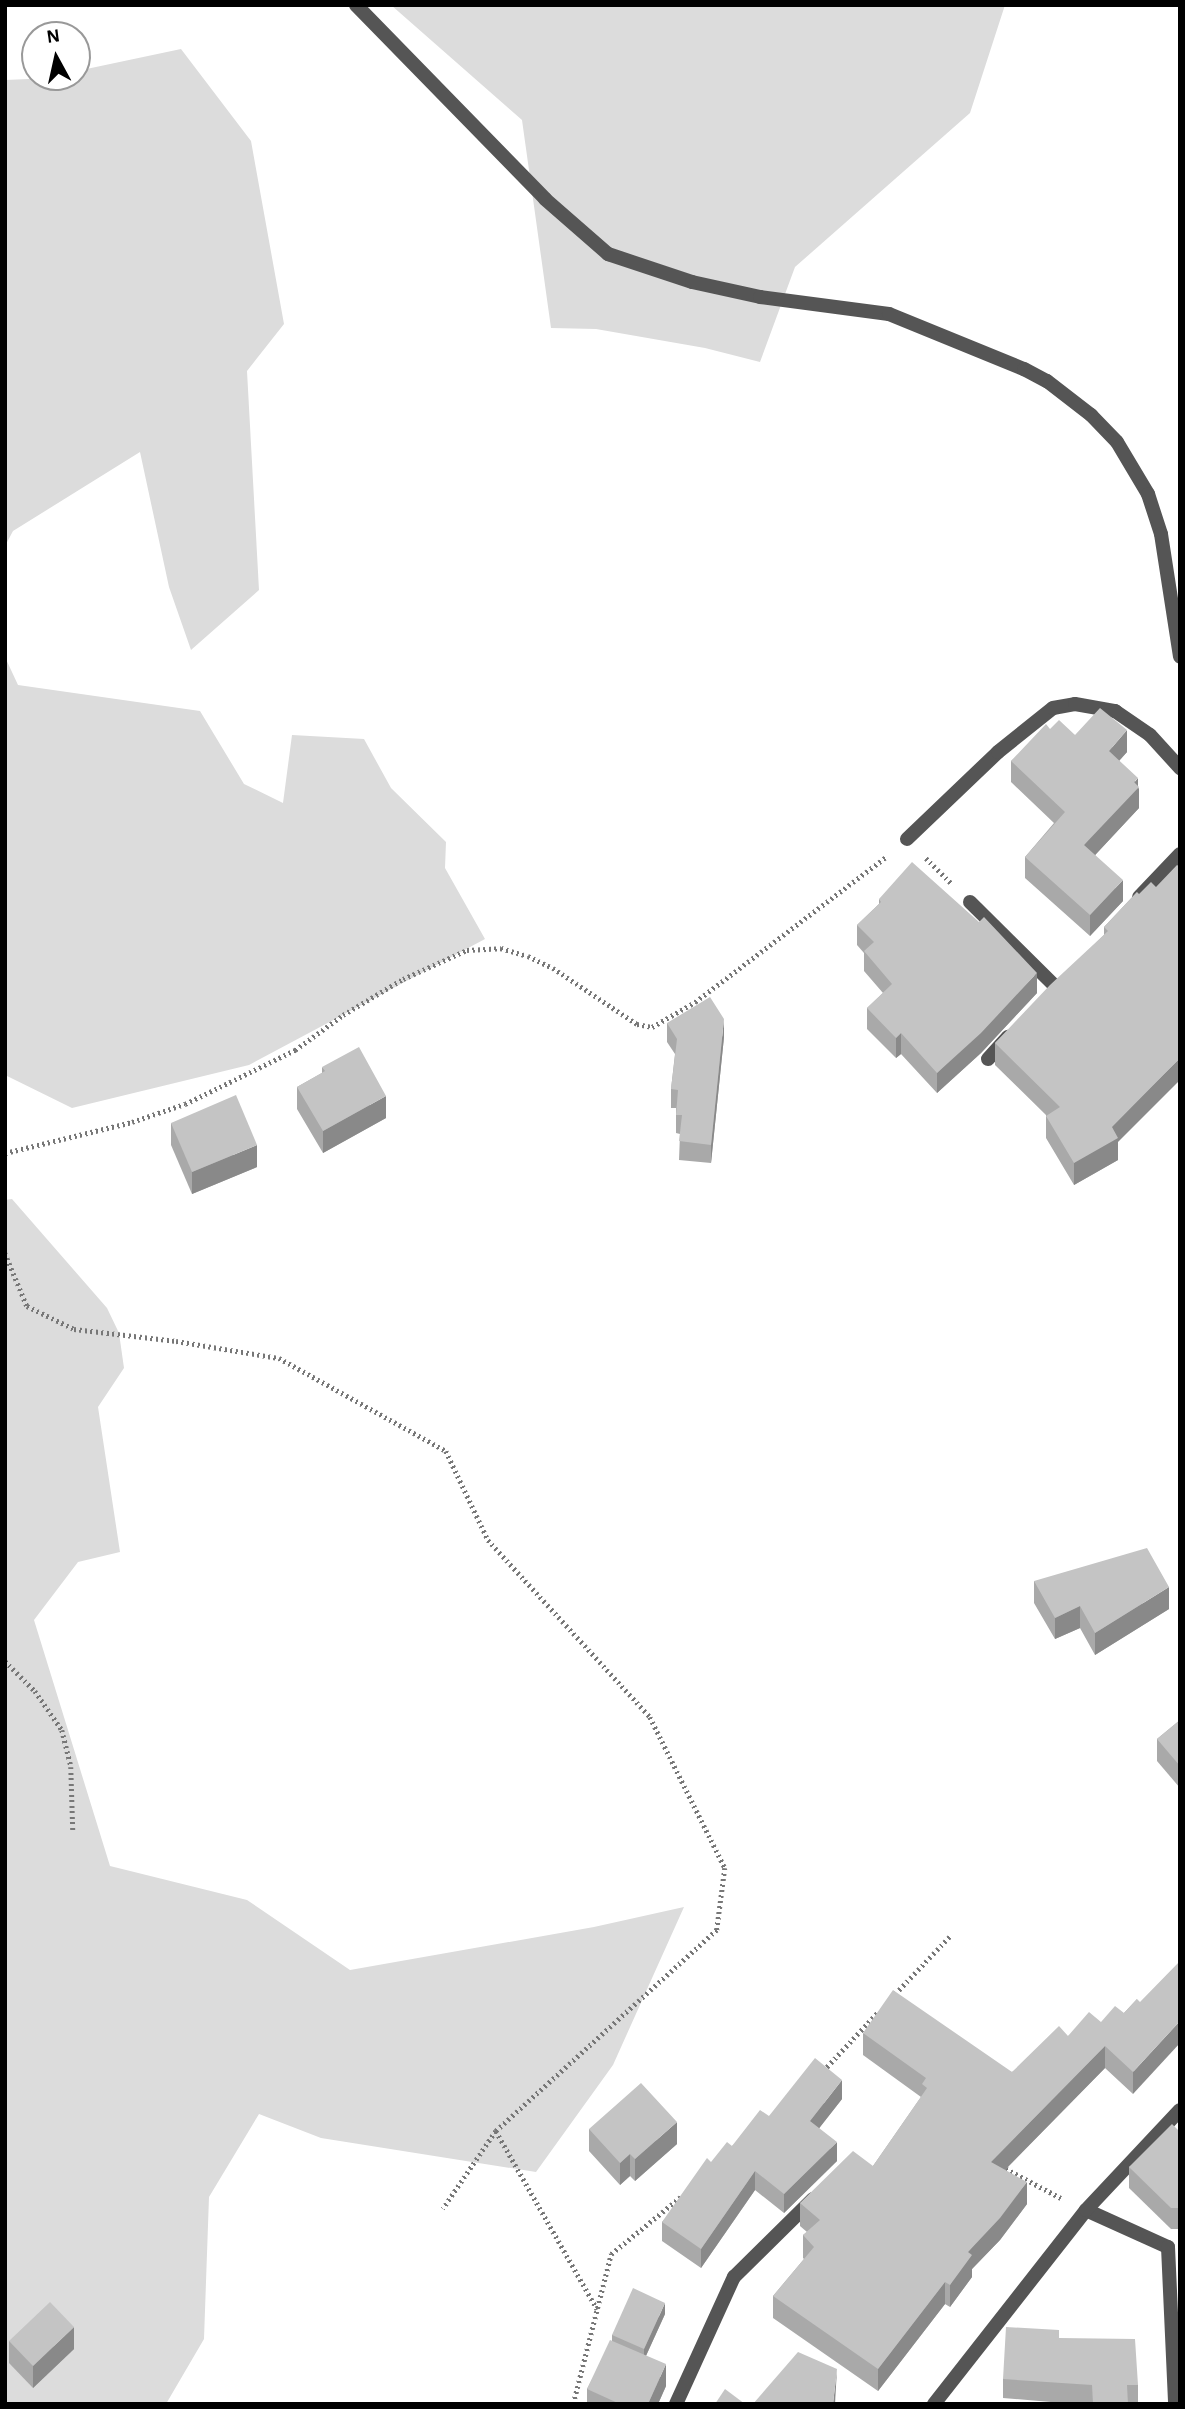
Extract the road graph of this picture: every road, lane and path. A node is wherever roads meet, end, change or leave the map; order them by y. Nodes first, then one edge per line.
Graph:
1 (356, 5) edge
2 (1180, 657) edge
3 (1180, 768) edge
4 (907, 839) junction
5 (1180, 854) edge
6 (970, 902) joint
7 (1132, 905) edge
8 (1056, 987) edge
9 (1022, 1023) edge
10 (988, 1059) dead end
11 (5, 1153) edge
12 (5, 1253) edge
13 (5, 1661) edge
14 (73, 1831) dead end
15 (950, 1936) dead end
16 (813, 2081) edge
17 (1180, 2110) edge
18 (496, 2131) junction
19 (992, 2162) edge
20 (693, 2186) edge
21 (822, 2189) edge
22 (443, 2209) dead end
23 (1086, 2210) junction
24 (597, 2309) junction
25 (573, 2404) edge
26 (676, 2404) edge
27 (934, 2404) edge
28 (1175, 2404) edge

1 - 2 street
3 - 4 street
4 - 6 path
4 - 11 path
5 - 7 street
6 - 8 street
9 - 10 street
12 - 18 path
13 - 14 path
15 - 16 path
17 - 23 street
18 - 22 path
18 - 24 path
19 - 23 path
20 - 24 path
21 - 26 street
23 - 27 street
23 - 28 street
24 - 25 path

